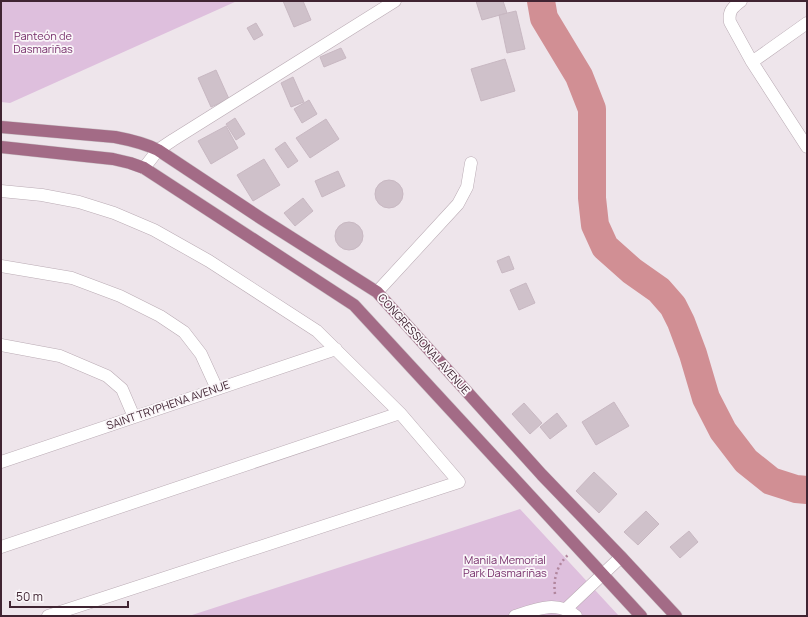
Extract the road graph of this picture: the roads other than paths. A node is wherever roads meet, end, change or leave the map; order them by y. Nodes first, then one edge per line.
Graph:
1 (395, 1) edge
2 (742, 1) edge
3 (806, 28) edge
4 (752, 62) junction
5 (1, 127) edge
6 (1, 147) edge
7 (807, 147) edge
8 (158, 150) junction
9 (471, 163) dead end
10 (144, 168) junction
11 (1, 190) edge
12 (1, 266) edge
13 (377, 292) junction
14 (1, 346) edge
15 (336, 349) junction
16 (217, 389) junction
17 (400, 413) junction
18 (134, 417) junction
19 (1, 462) edge
20 (1, 547) edge
21 (621, 557) junction
22 (603, 574) junction
23 (562, 608) junction
24 (48, 616) edge
25 (515, 616) edge
26 (576, 616) edge
27 (641, 616) edge
28 (676, 616) edge

1 - 8 street
2 - 4 street
3 - 4 street
4 - 7 street
5 - 8 main road, CONGRESSIONAL AVENUE
6 - 10 main road
8 - 10 street
8 - 13 main road, CONGRESSIONAL AVENUE
9 - 13 street
10 - 22 main road
11 - 15 street
12 - 16 street
13 - 21 main road, CONGRESSIONAL AVENUE
14 - 18 street
15 - 16 street, SAINT TRYPHENA AVENUE
15 - 17 street
16 - 18 street, SAINT TRYPHENA AVENUE
17 - 20 street
17 - 24 street
18 - 19 street, SAINT TRYPHENA AVENUE
21 - 22 street
21 - 28 main road, CONGRESSIONAL AVENUE
22 - 23 street
22 - 27 main road
23 - 25 street
23 - 26 street

